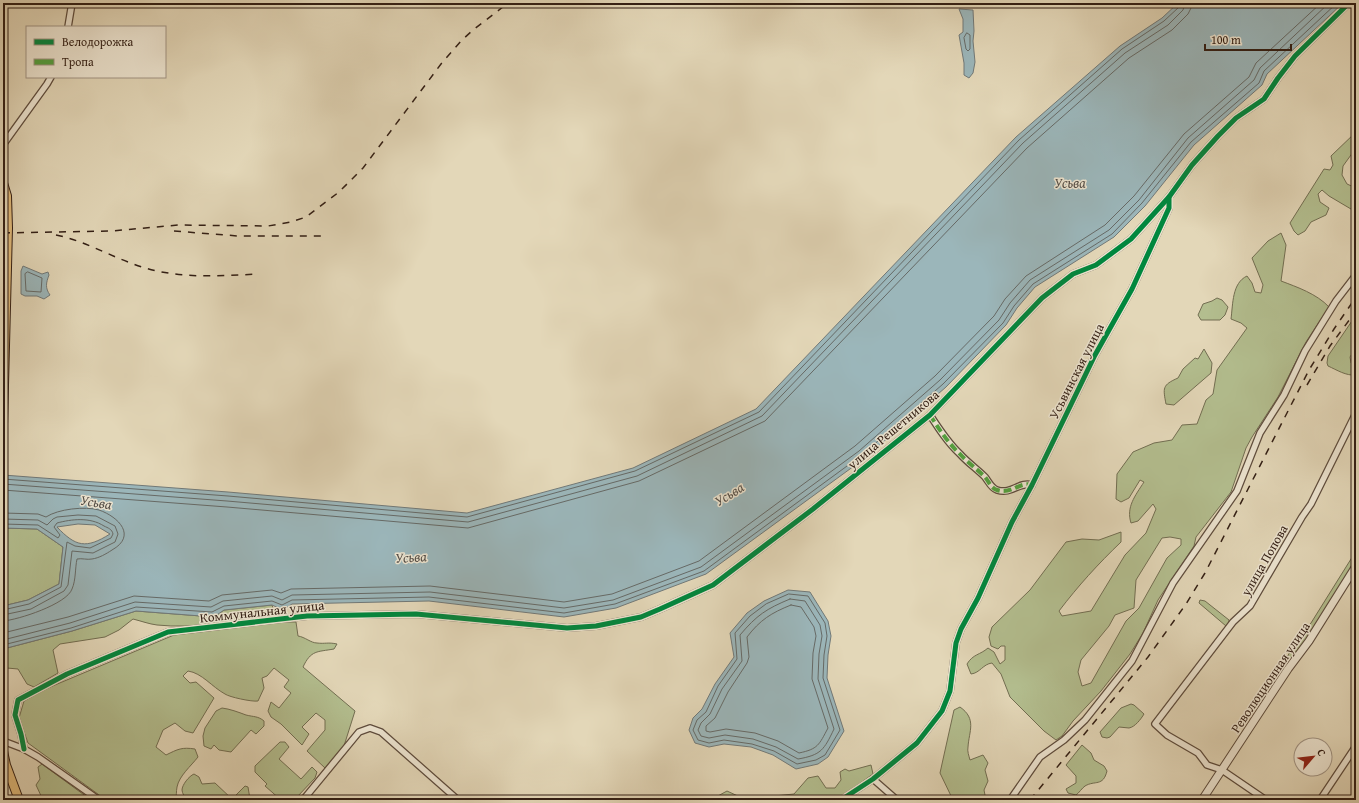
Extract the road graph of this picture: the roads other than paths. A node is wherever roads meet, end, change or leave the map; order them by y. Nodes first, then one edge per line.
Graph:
1 (72, 3) edge
2 (1349, 3) edge
3 (68, 26) edge
4 (50, 78) edge
5 (3, 145) edge
6 (3, 183) edge
7 (1169, 197) junction
8 (5, 228) edge
9 (1356, 275) edge
10 (1356, 413) edge
11 (930, 415) junction
12 (3, 424) edge
13 (1032, 486) junction
14 (1356, 566) edge
15 (596, 626) joint
16 (3, 741) edge
17 (1356, 746) edge
18 (24, 749) junction
19 (3, 751) edge
20 (1222, 770) junction
21 (873, 779) junction
22 (19, 800) edge
23 (99, 800) edge
24 (303, 800) edge
25 (458, 800) edge
26 (841, 800) edge
27 (897, 800) edge
28 (1010, 800) edge
29 (1202, 800) edge
30 (1266, 800) edge
31 (1320, 800) edge

1 - 3 street
2 - 7 street, Усьвинская улица
4 - 5 street
6 - 8 main road
7 - 11 street, улица Решетникова
7 - 13 street, Усьвинская улица
8 - 12 main road
9 - 28 street
10 - 20 street, улица Попова
11 - 13 street
11 - 15 street, улица Решетникова
13 - 21 street, Усьвинская улица
14 - 20 street, Революционная улица
15 - 18 street, Коммунальная улица
16 - 18 street
17 - 31 street
18 - 23 street
19 - 22 main road
20 - 29 street, Революционная улица
20 - 30 street
21 - 26 street, Усьвинская улица
21 - 27 street
24 - 25 street

